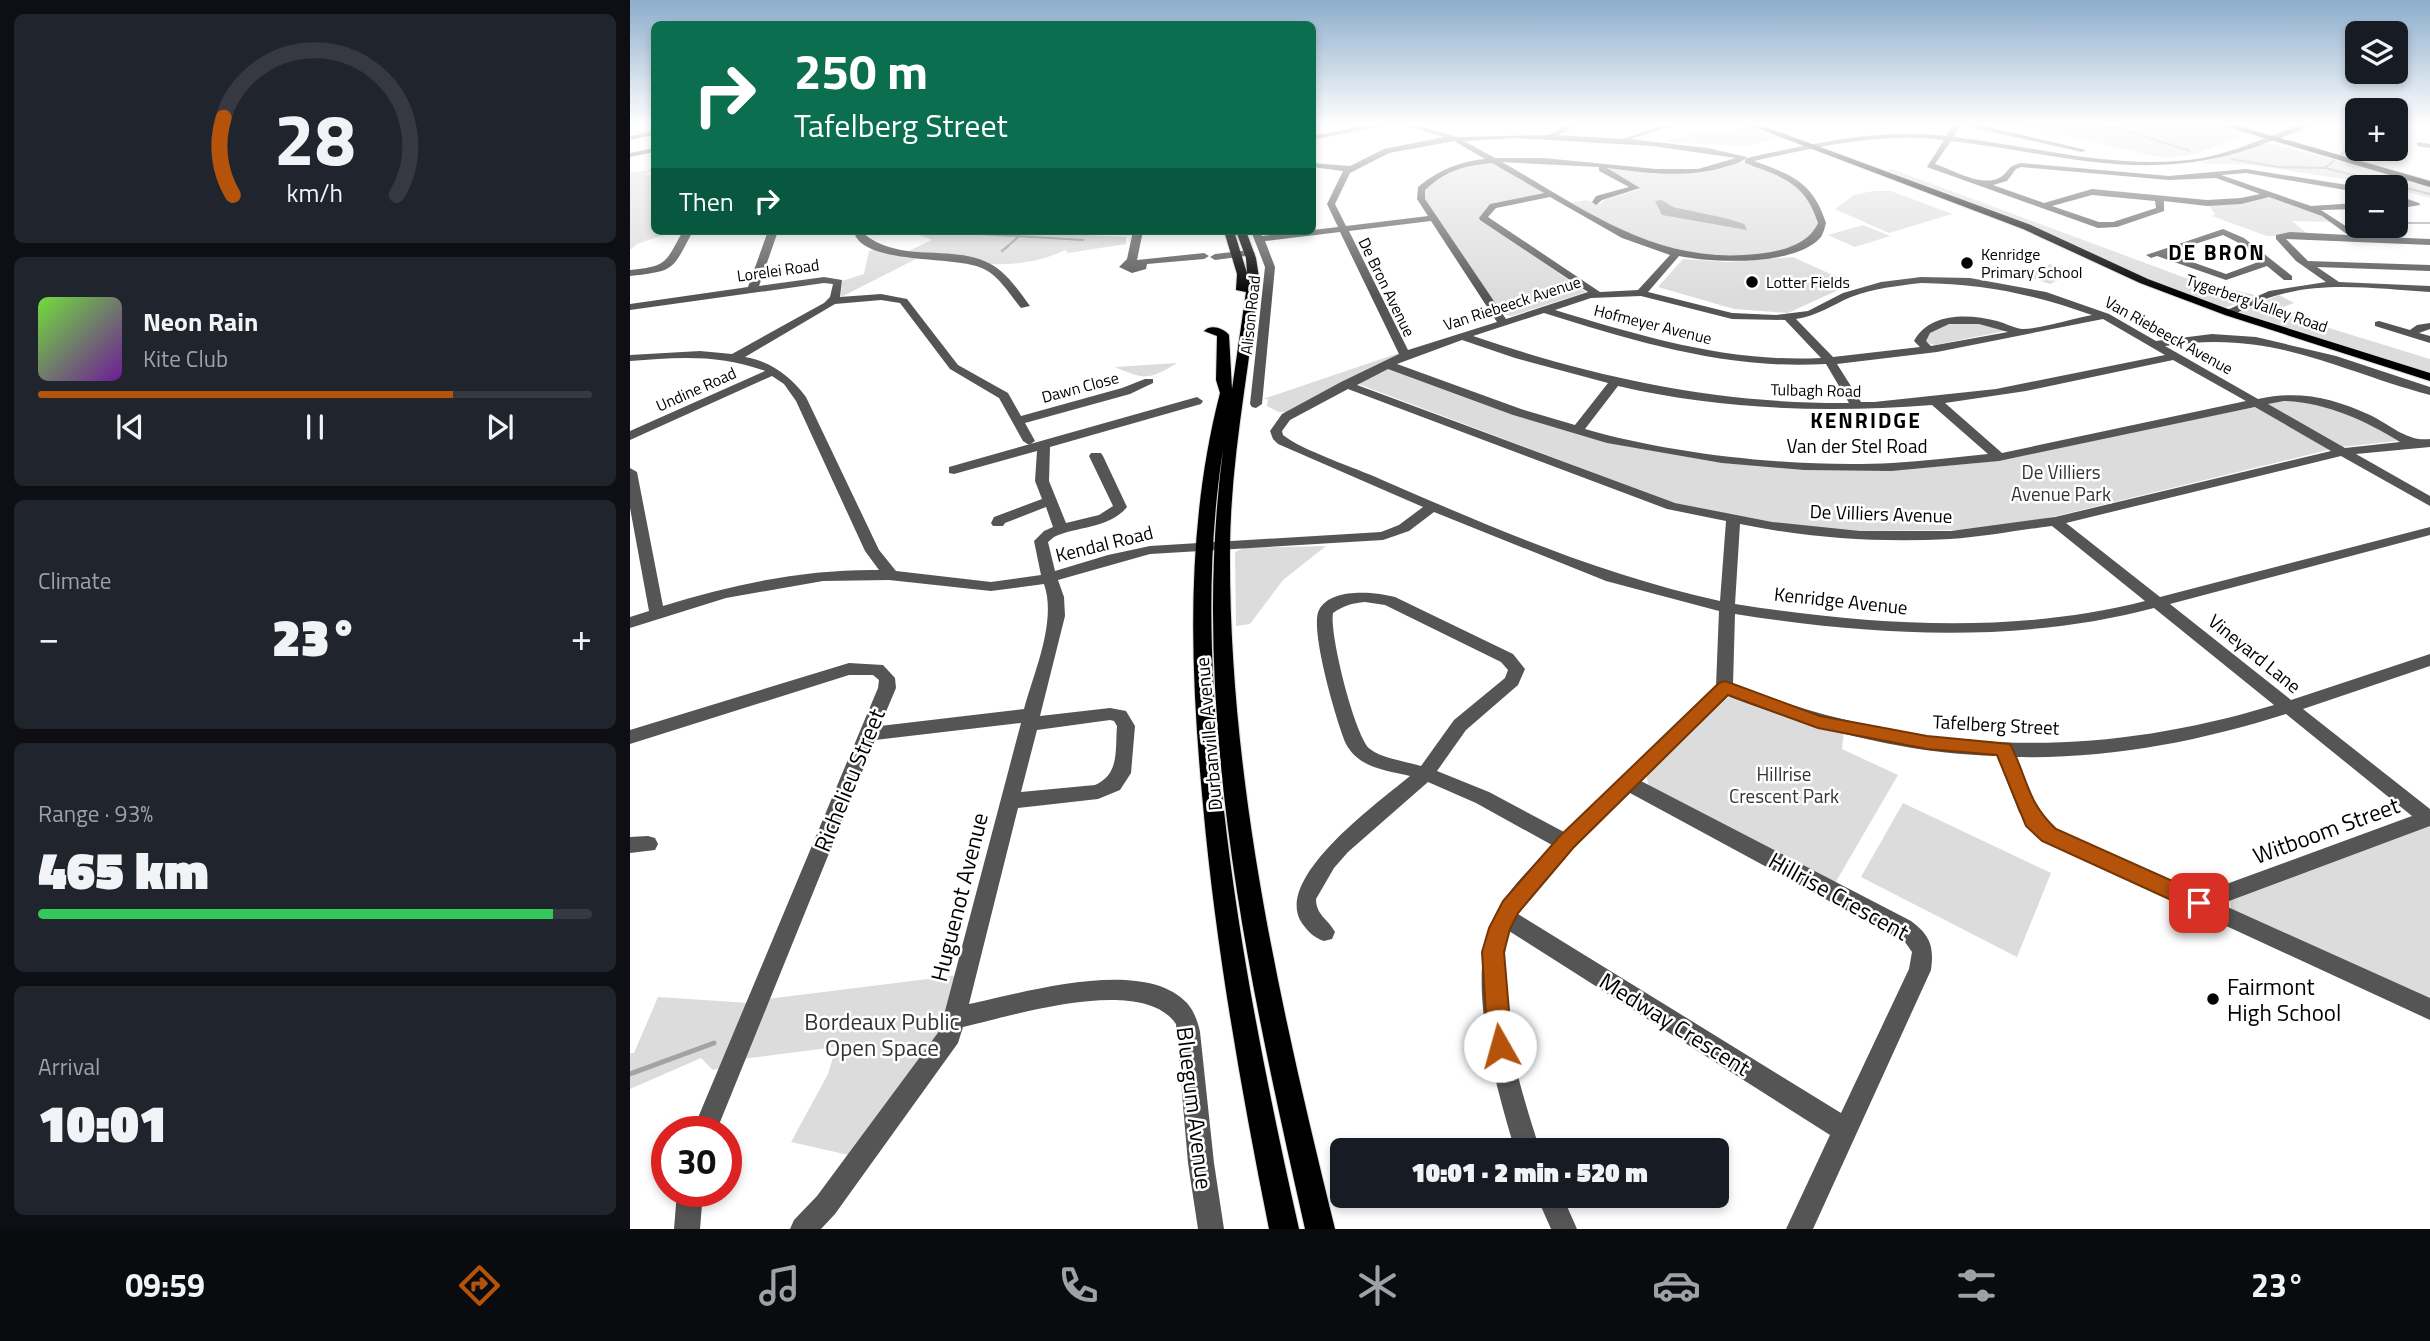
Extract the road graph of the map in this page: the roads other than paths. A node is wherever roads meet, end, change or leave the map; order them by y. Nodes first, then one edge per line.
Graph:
1 (1340, 180) edge
2 (1430, 180) edge
3 (1528, 180) edge
4 (1622, 180) edge
5 (1796, 180) edge
6 (1901, 180) edge
7 (1971, 180) edge
8 (1998, 180) edge
9 (2228, 180) edge
10 (2303, 180) edge
11 (1983, 185) junction
12 (2345, 187) edge
13 (1551, 194) junction
14 (2268, 195) junction
15 (2159, 199) junction
16 (1596, 202) dead end
17 (2042, 206) junction
18 (2345, 206) edge
19 (2311, 209) junction
20 (1433, 218) junction
21 (1342, 229) junction
22 (1316, 231) edge
23 (686, 235) edge
24 (772, 235) edge
25 (860, 235) edge
26 (1136, 235) edge
27 (1232, 235) edge
28 (1241, 235) edge
29 (1257, 235) edge
30 (2359, 239) junction
31 (2430, 242) edge
32 (2249, 247) junction
33 (2288, 249) junction
34 (1243, 252) junction
35 (1677, 253) junction
36 (2266, 263) junction
37 (2305, 264) junction
38 (2430, 268) edge
39 (630, 273) edge
40 (2288, 278) dead end
41 (2339, 286) junction
42 (753, 289) junction
43 (2430, 289) edge
44 (1597, 293) junction
45 (1641, 293) junction
46 (832, 301) junction
47 (1025, 306) dead end
48 (630, 307) edge
49 (1541, 309) junction
50 (2228, 313) junction
51 (2105, 316) junction
52 (1788, 318) junction
53 (1503, 322) junction
54 (2379, 324) dead end
55 (2430, 326) edge
56 (1210, 331) dead end
57 (2018, 332) junction
58 (2412, 334) junction
59 (1461, 336) junction
60 (2430, 340) edge
61 (2156, 344) junction
62 (1927, 348) junction
63 (1405, 355) junction
64 (2175, 356) junction
65 (630, 358) edge
66 (732, 359) junction
67 (1830, 361) junction
68 (1386, 364) junction
69 (2371, 366) junction
70 (774, 371) junction
71 (2430, 377) edge
72 (1149, 381) dead end
73 (1614, 383) junction
74 (1345, 384) junction
75 (2430, 391) edge
76 (1226, 393) junction
77 (1196, 401) dead end
78 (1935, 401) junction
79 (2255, 402) junction
80 (1256, 404) dead end
81 (1858, 407) junction
82 (1018, 421) junction
83 (1277, 428) joint
84 (1577, 431) junction
85 (630, 436) edge
86 (1029, 441) dead end
87 (2410, 443) junction
88 (2430, 443) edge
89 (1044, 444) junction
90 (2343, 452) junction
91 (1096, 456) dead end
92 (1999, 457) junction
93 (954, 470) dead end
94 (631, 480) edge
95 (1050, 502) junction
96 (2430, 502) edge
97 (1427, 505) junction
98 (1733, 519) junction
99 (2055, 521) junction
100 (998, 523) dead end
101 (1061, 529) junction
102 (2430, 531) edge
103 (1368, 537) joint
104 (1212, 544) junction
105 (871, 549) junction
106 (871, 574) junction
107 (835, 575) junction
108 (891, 575) junction
109 (1048, 577) junction
110 (2160, 604) junction
111 (1727, 607) junction
112 (657, 613) junction
113 (630, 622) edge
114 (2430, 660) edge
115 (1725, 688) junction
116 (2286, 705) junction
117 (1031, 719) junction
118 (867, 734) junction
119 (630, 737) edge
120 (2003, 748) junction
121 (1426, 773) junction
122 (1628, 783) junction
123 (1011, 801) junction
124 (2429, 818) edge
125 (1566, 843) junction
126 (2199, 903) junction
127 (1504, 917) junction
128 (1324, 932) dead end
129 (2430, 1009) edge
130 (956, 1018) junction
131 (711, 1116) edge
132 (1845, 1130) junction
133 (1524, 1138) edge
134 (689, 1207) edge
135 (1555, 1208) edge
136 (687, 1229) edge
137 (803, 1229) edge
138 (1211, 1229) edge
139 (1284, 1229) edge
140 (1320, 1229) edge
141 (1564, 1229) edge
142 (1799, 1229) edge

1 - 21 street, De Bron Avenue
2 - 20 street
3 - 13 street
4 - 16 street
5 - 35 street
6 - 50 main road, Tygerberg Valley Road
7 - 11 street
8 - 11 street
9 - 14 street
10 - 12 street
11 - 17 street
13 - 35 street
13 - 44 street
14 - 15 street
14 - 19 street
15 - 17 street
15 - 17 street
18 - 19 street
19 - 30 street
20 - 21 street
20 - 53 street
21 - 22 street
21 - 63 street, De Bron Avenue
23 - 39 street
24 - 42 street
25 - 47 street
26 - 34 street
27 - 34 main road, Durbanville Avenue
28 - 34 main road, Durbanville Avenue
29 - 80 street, Alison Road
30 - 31 street
30 - 33 street
32 - 33 street
32 - 36 street
32 - 36 street
33 - 37 street
34 - 76 main road, Durbanville Avenue
34 - 104 main road, Durbanville Avenue
35 - 45 street
36 - 40 street
37 - 38 street
37 - 41 street
41 - 43 street
41 - 50 street
42 - 46 street, Lorelei Road
42 - 48 street, Lorelei Road
44 - 45 street, Van Riebeeck Avenue
44 - 49 street, Van Riebeeck Avenue
45 - 52 street, Van Riebeeck Avenue
46 - 66 street
46 - 82 street
49 - 53 street, Van Riebeeck Avenue
49 - 67 street, Hofmeyer Avenue
50 - 69 main road, Tygerberg Valley Road
51 - 52 street, Van Riebeeck Avenue
51 - 57 street, Hofmeyer Avenue
51 - 61 street, Van Riebeeck Avenue
52 - 67 street
53 - 59 street, Van Riebeeck Avenue
54 - 58 street
55 - 58 street
56 - 76 main road
57 - 62 street, Hofmeyer Avenue
57 - 62 street, Hofmeyer Avenue
58 - 60 street
59 - 63 street, Van Riebeeck Avenue
59 - 73 street, Tulbagh Road
61 - 64 street, Van Riebeeck Avenue
61 - 69 street
62 - 67 street, Hofmeyer Avenue
63 - 68 street, Van Riebeeck Avenue
64 - 78 street, Tulbagh Road
64 - 79 street, Van Riebeeck Avenue
65 - 66 street
66 - 70 street
67 - 81 street
68 - 74 street, Van Riebeeck Avenue
68 - 84 street, Van der Stel Road
69 - 71 main road, Tygerberg Valley Road
69 - 75 street
70 - 85 street, Undine Road
70 - 105 street
72 - 82 street, Dawn Close
73 - 81 street, Tulbagh Road
73 - 84 street
74 - 83 street, Van Riebeeck Avenue
74 - 98 street, De Villiers Avenue
76 - 104 main road, Durbanville Avenue
77 - 89 street
78 - 81 street, Tulbagh Road
78 - 92 street
79 - 87 street, Van der Stel Road
79 - 90 street, Van Riebeeck Avenue
79 - 92 street, Van der Stel Road
82 - 86 street
83 - 97 street, Kenridge Avenue
84 - 92 street, Van der Stel Road
87 - 88 street, De Villiers Avenue
87 - 90 street, De Villiers Avenue
89 - 93 street
89 - 95 street
90 - 96 street, Van Riebeeck Avenue
90 - 99 street, De Villiers Avenue
91 - 101 street
94 - 112 street
95 - 100 street
95 - 101 street
97 - 103 street, Kendal Road
97 - 111 street, Kenridge Avenue
98 - 99 street, De Villiers Avenue
98 - 111 street
99 - 110 street, Vineyard Lane
101 - 109 street, Huguenot Avenue
102 - 110 street, Kenridge Avenue
103 - 104 street, Kendal Road
104 - 109 street, Kendal Road
104 - 139 main road, Durbanville Avenue
104 - 140 main road, Durbanville Avenue
105 - 106 street
105 - 107 street
105 - 108 street
106 - 107 street, Kendal Road
106 - 108 street, Kendal Road
107 - 112 street, Kendal Road
108 - 109 street, Kendal Road
109 - 117 street, Huguenot Avenue
110 - 111 street, Kenridge Avenue
110 - 116 street, Vineyard Lane
111 - 115 street
112 - 113 street, Kendal Road
114 - 116 street, Tafelberg Street
115 - 120 street, Tafelberg Street
115 - 122 street
116 - 120 street, Tafelberg Street
116 - 124 street, Vineyard Lane
117 - 118 street
117 - 123 street, Huguenot Avenue
117 - 123 street
118 - 119 street, Richelieu Street
118 - 131 street, Richelieu Street
120 - 126 street
121 - 121 street
121 - 125 street
121 - 128 street
122 - 125 street
122 - 132 street, Hillrise Crescent
123 - 130 street, Huguenot Avenue
124 - 126 street, Witboom Street
125 - 127 street
126 - 129 street
127 - 132 street, Medway Crescent
127 - 133 street
130 - 137 street, Huguenot Avenue
130 - 138 street, Bluegum Avenue
132 - 142 street, Hillrise Crescent
134 - 136 street
135 - 141 street

